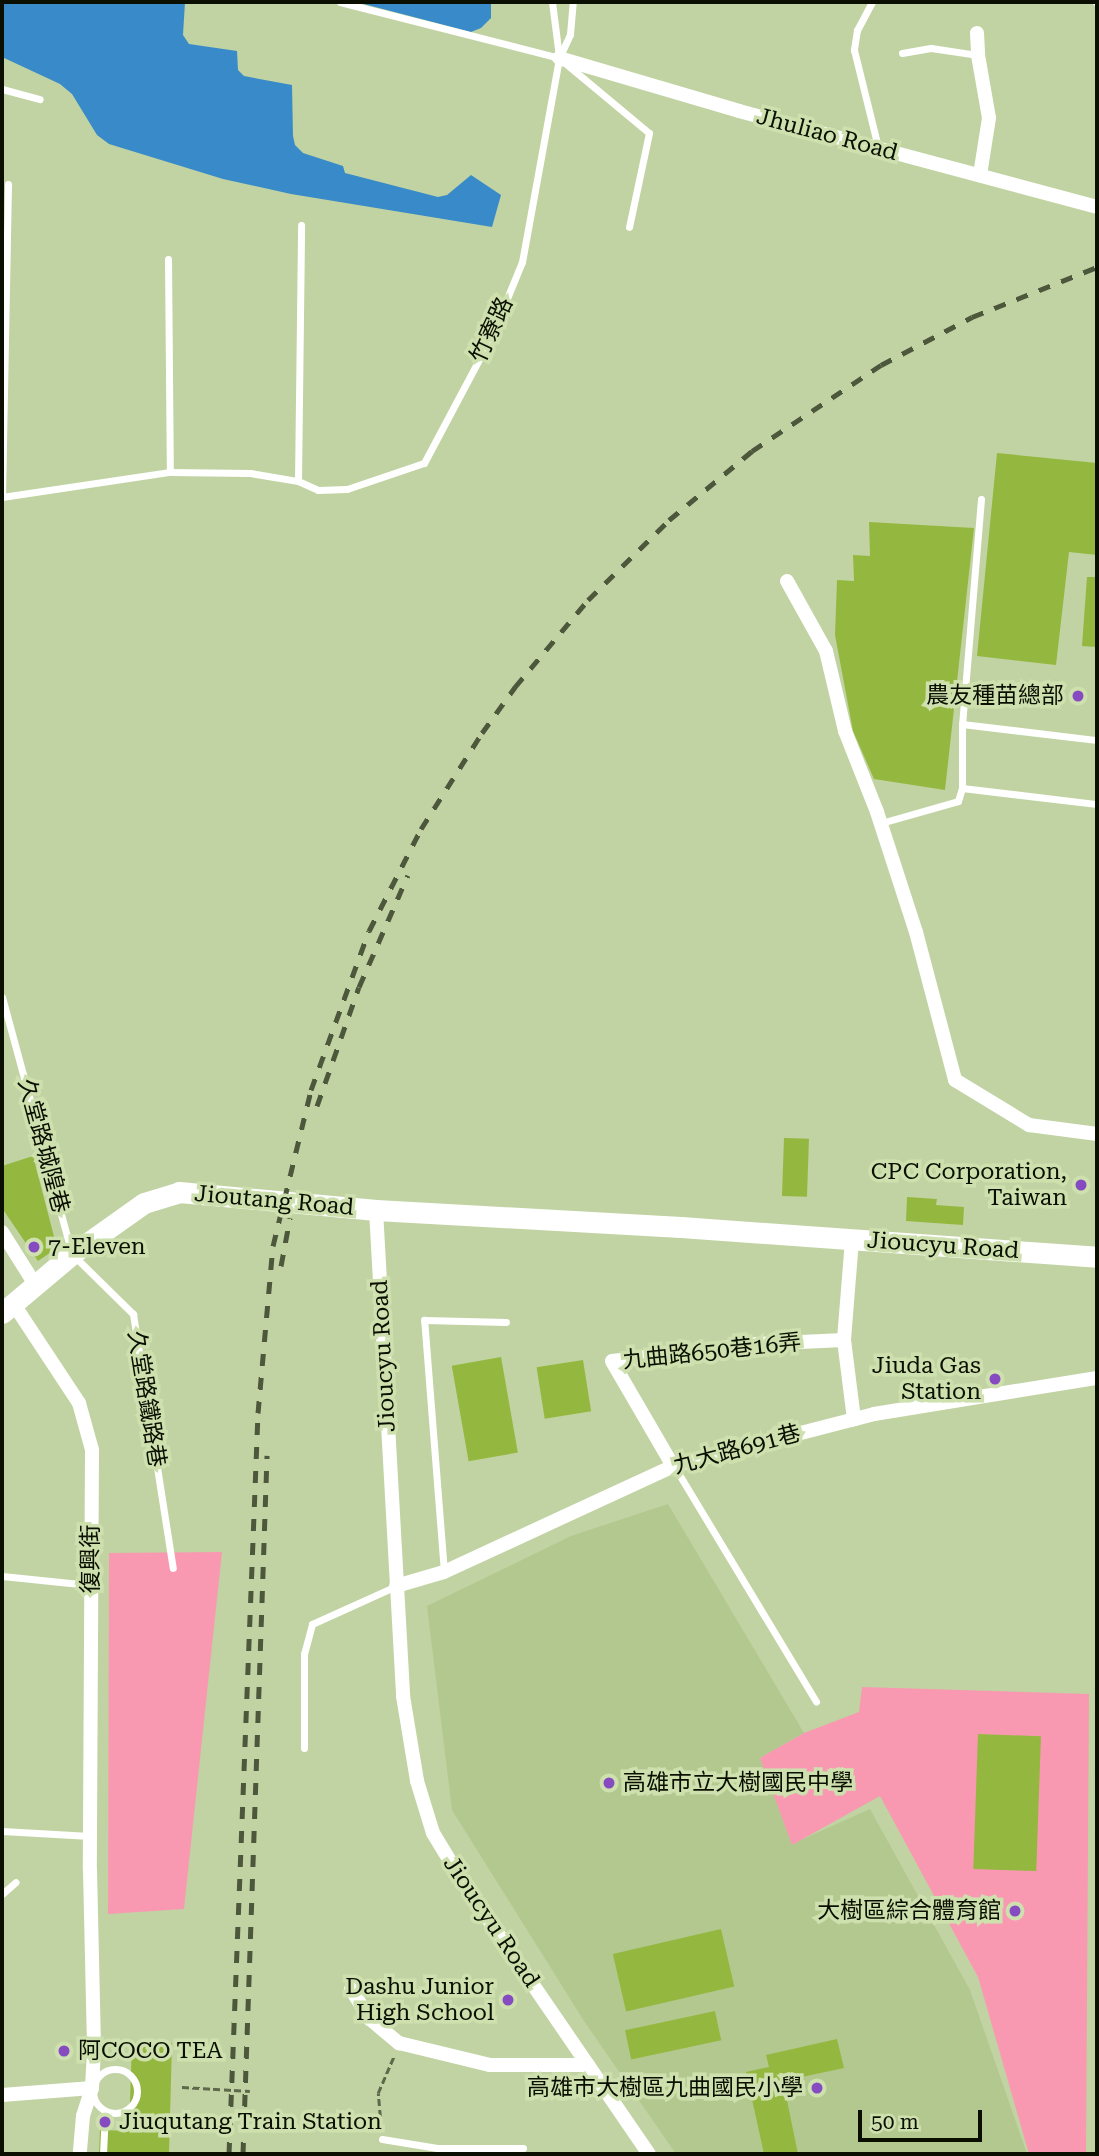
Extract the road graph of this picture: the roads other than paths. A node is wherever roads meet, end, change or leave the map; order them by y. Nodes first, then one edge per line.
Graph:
1 (340, 2) edge
2 (552, 2) edge
3 (573, 2) edge
4 (872, 2) edge
5 (978, 33) dead end
6 (902, 53) dead end
7 (978, 55) junction
8 (559, 58) junction
9 (2, 89) edge
10 (40, 99) dead end
11 (878, 148) junction
12 (980, 175) junction
13 (8, 184) dead end
14 (1097, 206) edge
15 (300, 225) dead end
16 (629, 227) dead end
17 (168, 259) dead end
18 (170, 472) junction
19 (298, 481) junction
20 (2, 497) edge
21 (982, 499) dead end
22 (787, 581) dead end
23 (962, 724) junction
24 (1097, 740) edge
25 (962, 788) junction
26 (1097, 804) edge
27 (881, 823) junction
28 (2, 997) edge
29 (1097, 1134) edge
30 (376, 1210) junction
31 (2, 1232) edge
32 (852, 1240) junction
33 (72, 1254) junction
34 (1097, 1257) edge
35 (36, 1286) junction
36 (5, 1309) edge
37 (506, 1322) dead end
38 (844, 1340) junction
39 (1097, 1378) edge
40 (854, 1419) junction
41 (673, 1466) junction
42 (173, 1568) dead end
43 (444, 1572) junction
44 (2, 1576) edge
45 (90, 1585) junction
46 (396, 1586) junction
47 (816, 1700) dead end
48 (304, 1748) dead end
49 (2, 1831) edge
50 (90, 1836) junction
51 (16, 1882) dead end
52 (2, 1894) edge
53 (351, 1989) dead end
54 (588, 2065) junction
55 (92, 2088) junction
56 (2, 2095) edge
57 (105, 2112) junction
58 (382, 2139) road end
59 (523, 2148) dead end
60 (80, 2154) edge
61 (103, 2154) edge
62 (649, 2154) edge

1 - 8 lane
2 - 8 lane
3 - 8 lane
4 - 11 lane
5 - 7 street
6 - 7 lane
7 - 12 street
8 - 11 street, Jhuliao Road
8 - 16 lane
8 - 19 lane, 竹寮路
9 - 10 lane
11 - 12 street, Jhuliao Road
12 - 14 street, Jhuliao Road
13 - 20 lane, 竹寮路
15 - 19 lane
17 - 18 lane
18 - 19 lane, 竹寮路
18 - 20 lane, 竹寮路
21 - 23 lane
22 - 27 street
23 - 24 lane
23 - 25 lane
25 - 26 lane
25 - 27 lane
27 - 29 street
28 - 33 lane, 久堂路城隍巷
30 - 32 street, Jioucyu Road
30 - 33 street, Jioutang Road
30 - 46 street, Jioucyu Road
31 - 35 street
32 - 34 street, Jioucyu Road
32 - 38 street
33 - 35 street, Jioutang Road
33 - 42 lane, 久堂路鐵路巷
35 - 36 street, Jioutang Road
36 - 45 street, 復興街
37 - 43 lane
38 - 40 street
38 - 41 street, 九曲路650巷16弄
39 - 40 street, 九大路691巷
40 - 41 street, 九大路691巷
41 - 43 street, 九大路691巷
41 - 47 lane
43 - 46 street, 九大路691巷
44 - 45 lane
45 - 50 street, 復興街
46 - 48 lane
46 - 54 street, Jioucyu Road
49 - 50 lane
50 - 55 street, 復興街
51 - 52 lane
53 - 54 street
54 - 62 street, Jioucyu Road
55 - 56 street
55 - 57 lane
55 - 57 lane
55 - 60 street, 復興街
57 - 61 lane
58 - 59 lane

